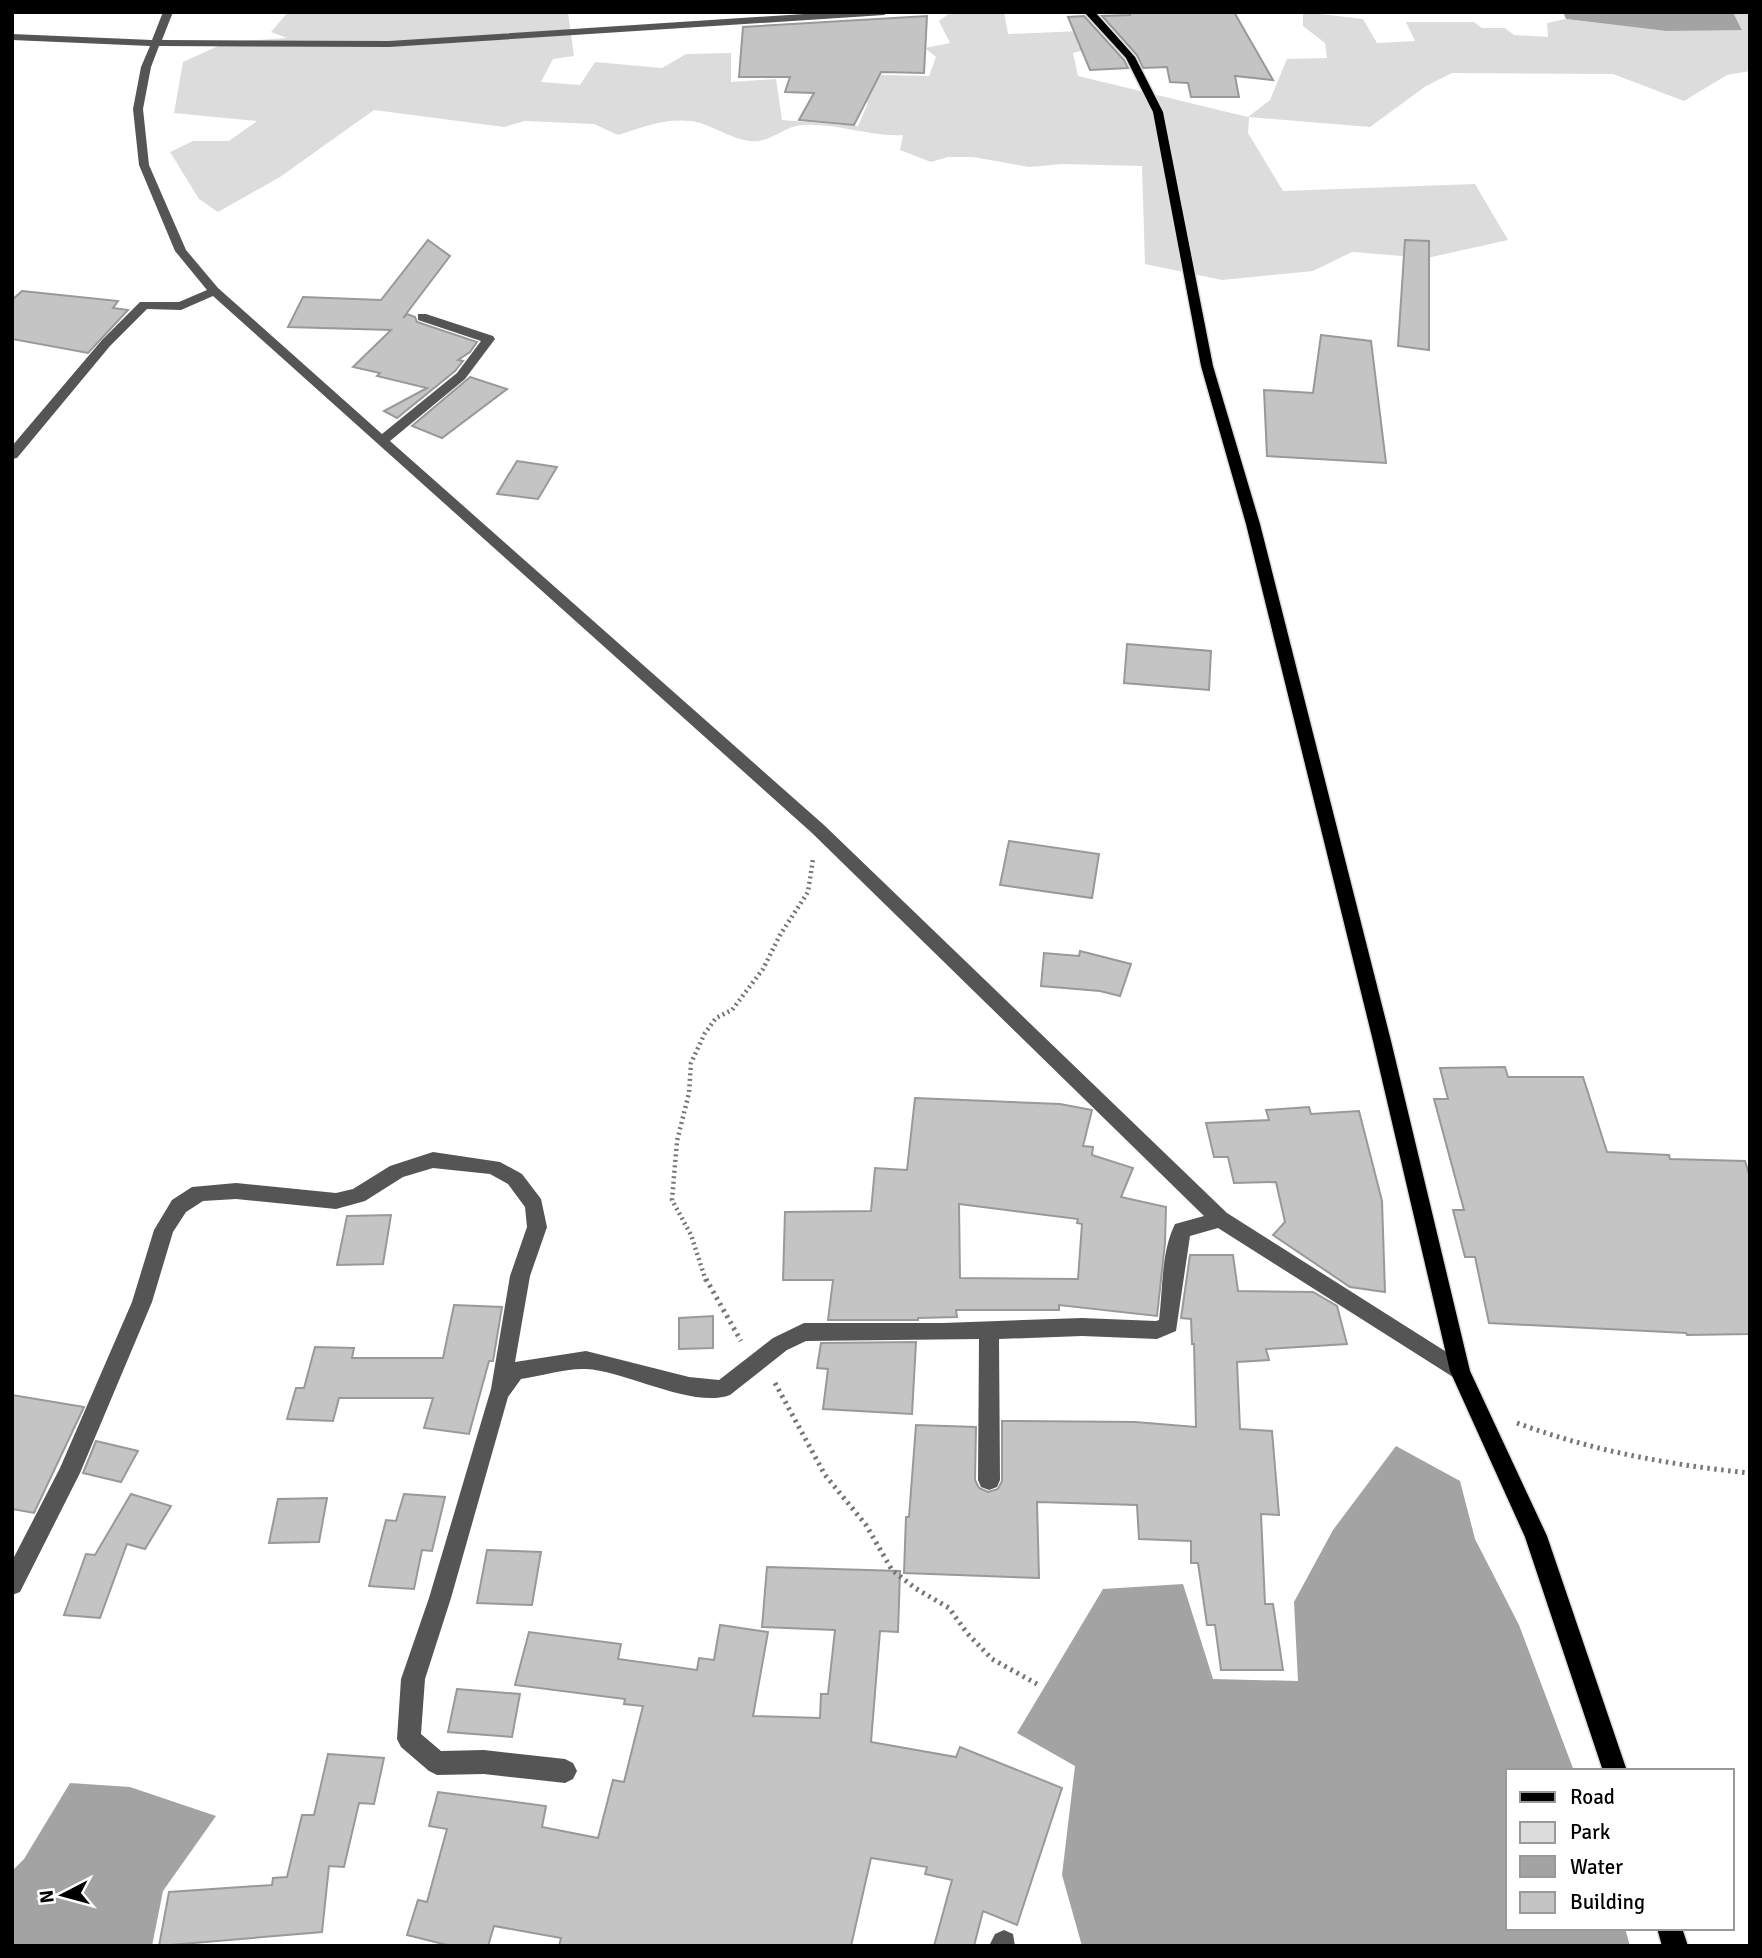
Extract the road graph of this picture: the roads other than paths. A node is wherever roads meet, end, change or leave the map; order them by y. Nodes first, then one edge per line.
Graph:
1 (168, 12) edge
2 (884, 12) edge
3 (1089, 12) edge
4 (12, 37) edge
5 (157, 43) junction
6 (214, 291) junction
7 (422, 317) dead end
8 (382, 440) junction
9 (12, 455) edge
10 (1220, 1219) junction
11 (989, 1329) junction
12 (1460, 1371) junction
13 (499, 1393) junction
14 (989, 1480) dead end
15 (12, 1584) edge
16 (1614, 1769) edge
17 (565, 1771) dead end

1 - 5 street
2 - 5 street
3 - 12 main road
4 - 5 street
5 - 6 street
6 - 8 street
6 - 9 street
7 - 8 street
8 - 10 street
10 - 11 street
10 - 12 street
11 - 13 street
11 - 14 street
12 - 16 main road
13 - 15 street
13 - 17 street

